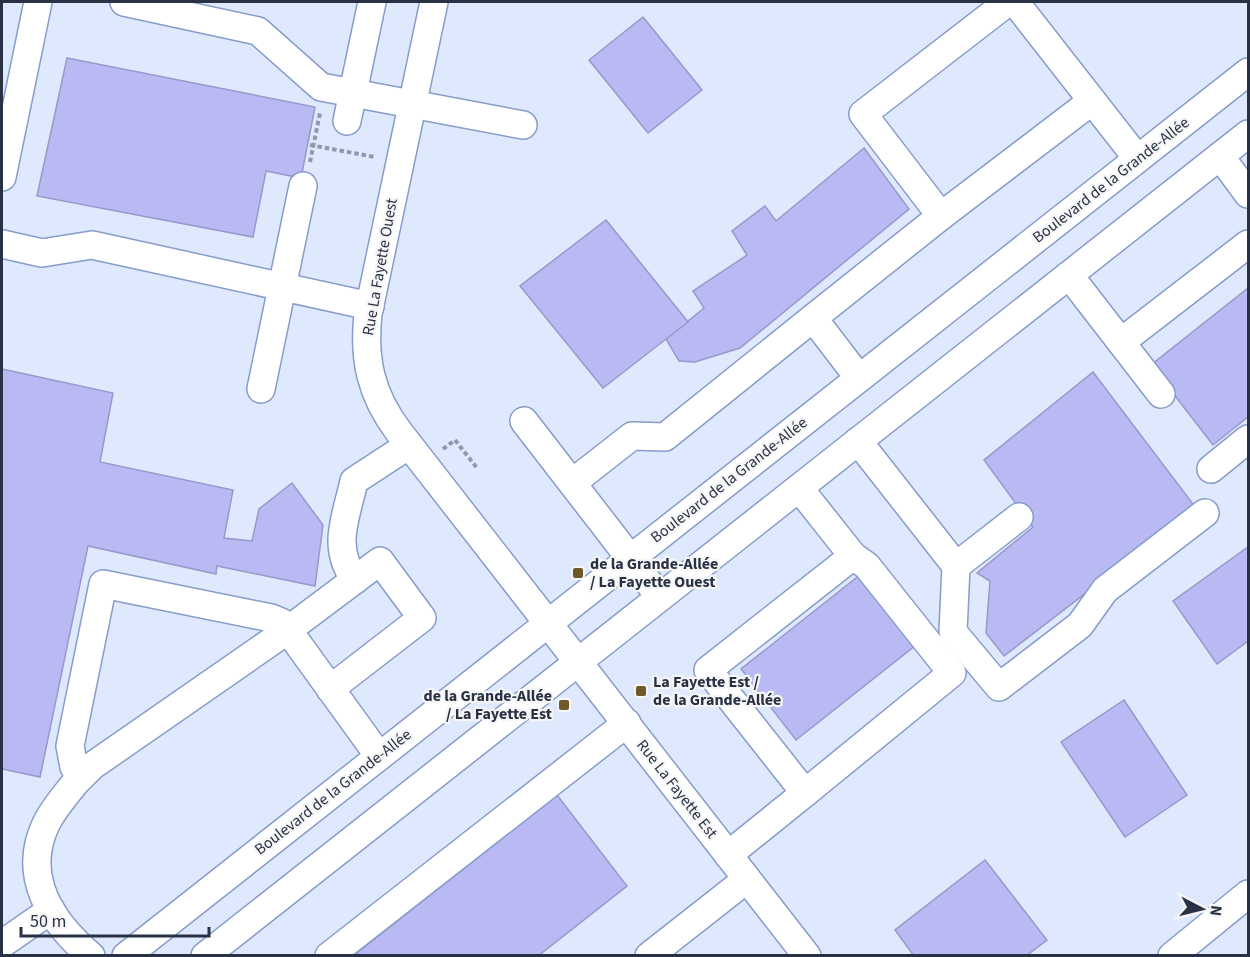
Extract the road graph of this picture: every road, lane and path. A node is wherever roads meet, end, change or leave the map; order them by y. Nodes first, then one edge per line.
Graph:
1 (38, 2) edge
2 (124, 2) edge
3 (372, 2) edge
4 (434, 2) edge
5 (1008, 2) edge
6 (1015, 2) edge
7 (1248, 72) edge
8 (353, 93) junction
9 (1092, 101) junction
10 (412, 103) junction
11 (321, 110) dead end
12 (347, 121) dead end
13 (523, 125) dead end
14 (1248, 134) edge
15 (311, 145) junction
16 (1220, 156) junction
17 (1137, 158) junction
18 (385, 159) dead end
19 (2, 177) edge
20 (306, 177) joint
21 (1248, 194) edge
22 (941, 216) junction
23 (2, 244) edge
24 (1248, 244) edge
25 (1069, 275) junction
26 (282, 287) junction
27 (370, 306) junction
28 (813, 318) junction
29 (1121, 342) junction
30 (860, 378) junction
31 (261, 389) dead end
32 (1161, 394) dead end
33 (524, 421) dead end
34 (1248, 439) edge
35 (858, 441) junction
36 (409, 445) junction
37 (438, 453) dead end
38 (478, 457) dead end
39 (472, 462) junction
40 (477, 468) dead end
41 (1211, 469) dead end
42 (572, 483) junction
43 (799, 488) junction
44 (1204, 513) dead end
45 (1019, 517) dead end
46 (853, 556) junction
47 (630, 558) junction
48 (956, 567) junction
49 (355, 580) junction
50 (660, 597) junction
51 (549, 621) junction
52 (288, 630) junction
53 (578, 661) junction
54 (330, 689) junction
55 (627, 723) junction
56 (379, 756) junction
57 (81, 777) junction
58 (806, 793) junction
59 (728, 855) junction
60 (747, 879) junction
61 (1248, 894) edge
62 (51, 910) junction
63 (2, 944) edge
64 (91, 956) edge
65 (126, 956) edge
66 (205, 956) edge
67 (329, 956) edge
68 (649, 956) edge
69 (807, 956) edge
70 (1172, 956) edge

1 - 19 street
2 - 8 street
3 - 8 street
4 - 10 street, Rue La Fayette Ouest
5 - 22 street
6 - 9 street
7 - 17 street, Boulevard de la Grande-Allée
8 - 10 street
8 - 12 street
9 - 17 street
9 - 22 street
10 - 13 street
10 - 27 street, Rue La Fayette Ouest
11 - 15 path
14 - 16 street
15 - 18 path
15 - 20 path
16 - 21 street
16 - 25 street
17 - 30 street, Boulevard de la Grande-Allée
20 - 26 street
22 - 28 street
23 - 26 street
24 - 29 street
25 - 29 street
25 - 35 street
26 - 27 street
26 - 31 street
27 - 36 street, Rue La Fayette Ouest
28 - 30 street
28 - 42 street
29 - 32 street
30 - 47 street, Boulevard de la Grande-Allée
33 - 42 street
34 - 41 street
35 - 43 street
35 - 48 street
36 - 49 street
36 - 51 street, Rue La Fayette Ouest
37 - 39 path
38 - 39 path
39 - 40 path
42 - 47 street
43 - 46 street
43 - 50 street
44 - 48 street
45 - 48 street
46 - 58 street
46 - 58 street
47 - 50 street
47 - 51 street, Boulevard de la Grande-Allée
49 - 52 street
49 - 54 street
50 - 53 street
51 - 53 street, Rue La Fayette Est
51 - 56 street, Boulevard de la Grande-Allée
52 - 54 street
52 - 57 street
52 - 57 street
53 - 55 street, Rue La Fayette Est
53 - 66 street
54 - 56 street
55 - 59 street, Rue La Fayette Est
55 - 67 street
56 - 65 street, Boulevard de la Grande-Allée
57 - 62 street
58 - 59 street
59 - 60 street, Rue La Fayette Est
60 - 68 street
60 - 69 street, Rue La Fayette Est
61 - 70 street
62 - 63 street
62 - 64 street

